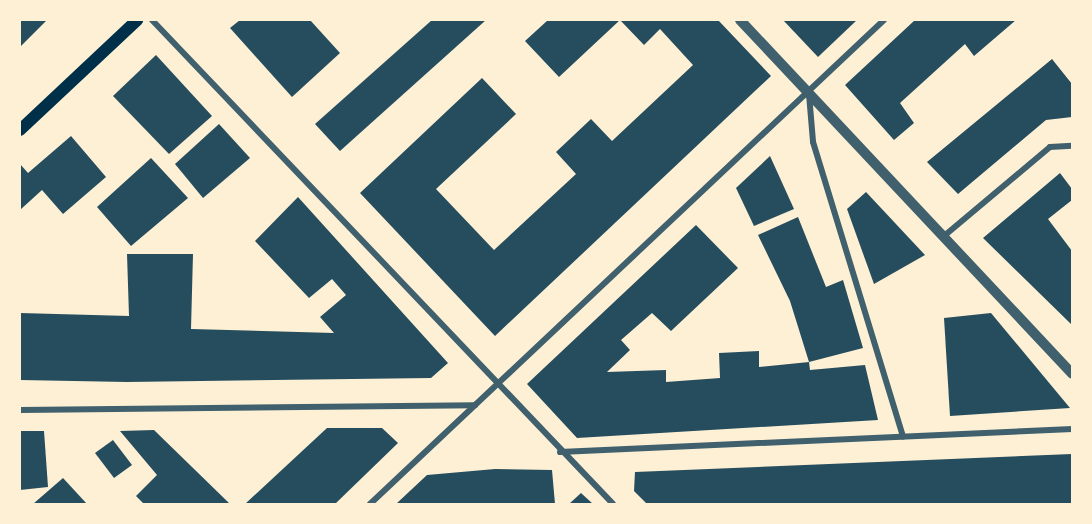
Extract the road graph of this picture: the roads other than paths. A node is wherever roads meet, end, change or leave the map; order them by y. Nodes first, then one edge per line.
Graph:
1 (137, 20) edge
2 (152, 20) edge
3 (740, 20) edge
4 (884, 20) edge
5 (808, 91) junction
6 (20, 130) edge
7 (1072, 146) edge
8 (944, 236) junction
9 (1072, 373) edge
10 (496, 386) junction
11 (475, 405) junction
12 (20, 410) edge
13 (1072, 429) edge
14 (903, 437) junction
15 (560, 452) junction
16 (370, 504) edge
17 (613, 504) edge

1 - 6 main road
2 - 10 street
3 - 5 street
4 - 5 street
5 - 8 street
5 - 10 street
5 - 14 street
7 - 8 street
8 - 9 street
10 - 11 street
10 - 15 street
11 - 12 street
11 - 16 street
13 - 14 street
14 - 15 street
15 - 17 street

